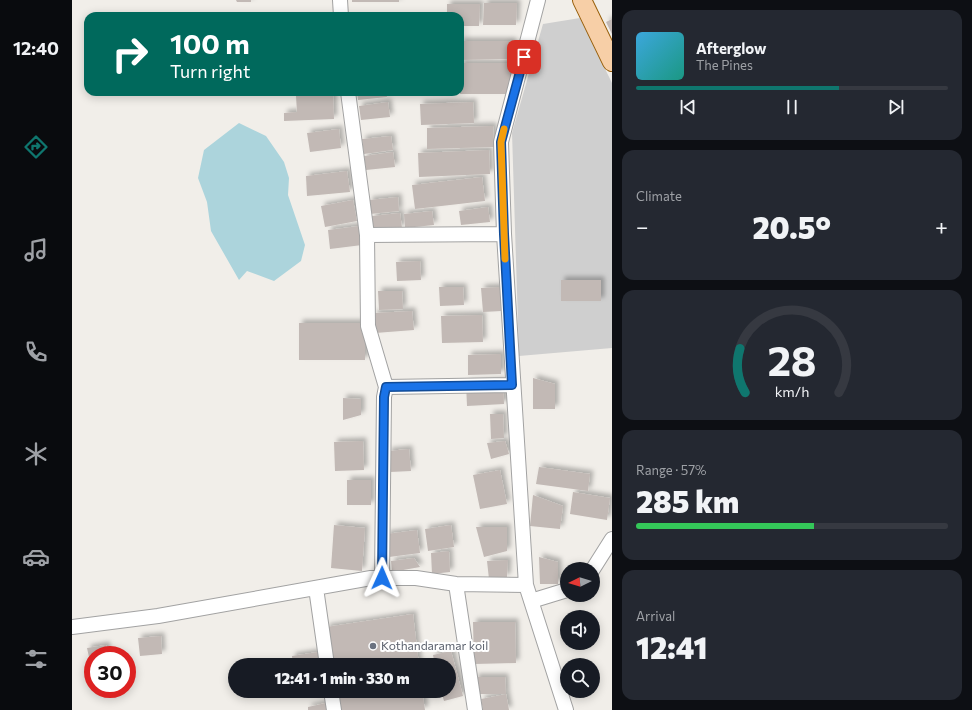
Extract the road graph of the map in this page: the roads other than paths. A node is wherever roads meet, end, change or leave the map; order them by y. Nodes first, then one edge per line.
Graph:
1 (340, 0) edge
2 (538, 0) edge
3 (582, 0) edge
4 (341, 12) edge
5 (612, 62) edge
6 (349, 96) edge
7 (504, 234) junction
8 (367, 235) junction
9 (512, 385) junction
10 (386, 387) junction
11 (612, 539) edge
12 (597, 562) edge
13 (382, 578) junction
14 (456, 584) junction
15 (526, 585) junction
16 (316, 588) junction
17 (560, 592) edge
18 (531, 601) junction
19 (72, 627) edge
20 (326, 658) edge
21 (332, 698) edge
22 (334, 710) edge
23 (475, 710) edge
24 (566, 710) edge

1 - 4 street
2 - 7 street
3 - 5 main road
6 - 8 street
7 - 8 street
7 - 9 street
8 - 10 street
9 - 10 street
9 - 15 street
10 - 13 street
11 - 12 street
13 - 14 street
13 - 16 street
14 - 15 street
14 - 23 street
15 - 18 street
16 - 19 street
16 - 20 street
17 - 18 street
18 - 24 street
21 - 22 street

